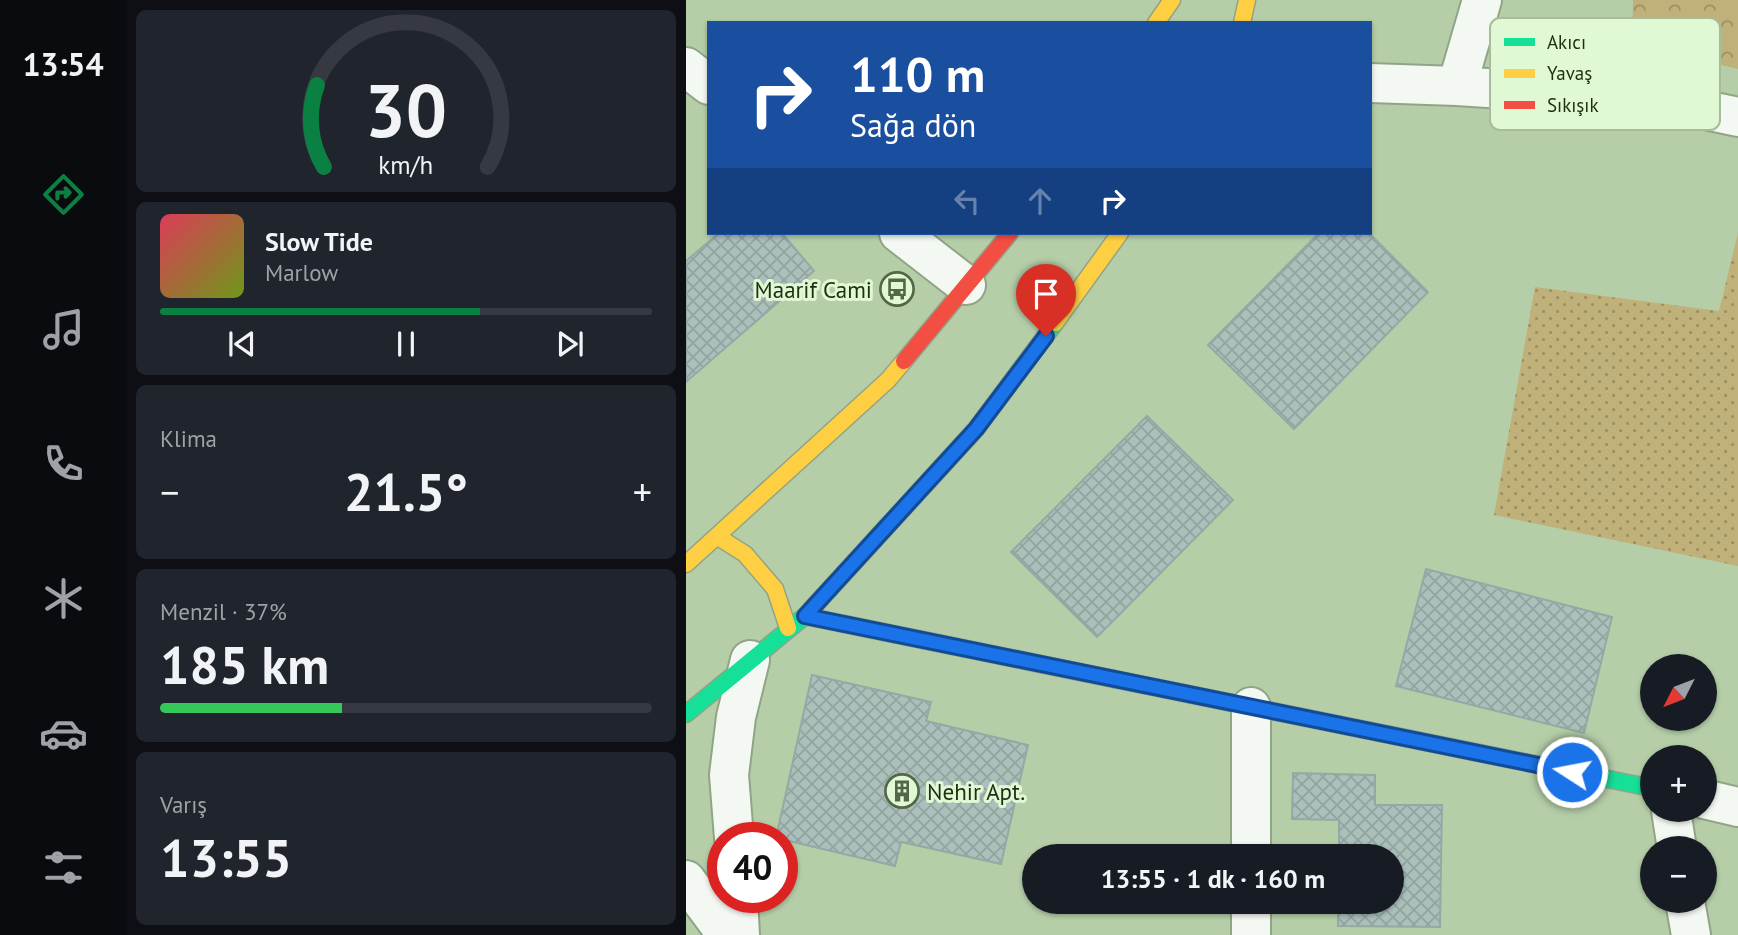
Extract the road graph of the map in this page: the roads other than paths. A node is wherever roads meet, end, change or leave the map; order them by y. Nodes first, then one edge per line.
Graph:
1 (1172, 0) edge
2 (1247, 0) edge
3 (1482, 0) edge
4 (1157, 21) edge
5 (1242, 21) edge
6 (686, 67) edge
7 (707, 83) edge
8 (1372, 83) edge
9 (1457, 86) junction
10 (1490, 88) edge
11 (1720, 113) edge
12 (1738, 117) edge
13 (902, 235) edge
14 (1008, 235) edge
15 (1119, 235) edge
16 (966, 285) junction
17 (718, 537) junction
18 (686, 565) edge
19 (805, 616) junction
20 (788, 628) junction
21 (750, 660) junction
22 (1251, 707) junction
23 (686, 713) edge
24 (1640, 786) edge
25 (1717, 802) edge
26 (1738, 807) edge
27 (733, 822) edge
28 (1251, 844) edge
29 (686, 880) edge
30 (739, 913) edge
31 (1687, 913) edge
32 (1251, 914) edge
33 (727, 935) edge
34 (740, 935) edge
35 (1251, 935) edge
36 (1691, 935) edge

1 - 4 main road
2 - 5 main road
3 - 9 street
6 - 7 street
8 - 9 street
9 - 10 street
11 - 12 street
13 - 16 street
14 - 16 main road
15 - 19 main road
16 - 17 main road
17 - 18 main road
17 - 20 main road
19 - 20 main road
19 - 22 main road
20 - 21 main road
21 - 23 main road
21 - 27 street
22 - 24 main road
22 - 28 street
25 - 26 street
29 - 33 street
30 - 34 street
31 - 36 street
32 - 35 street

